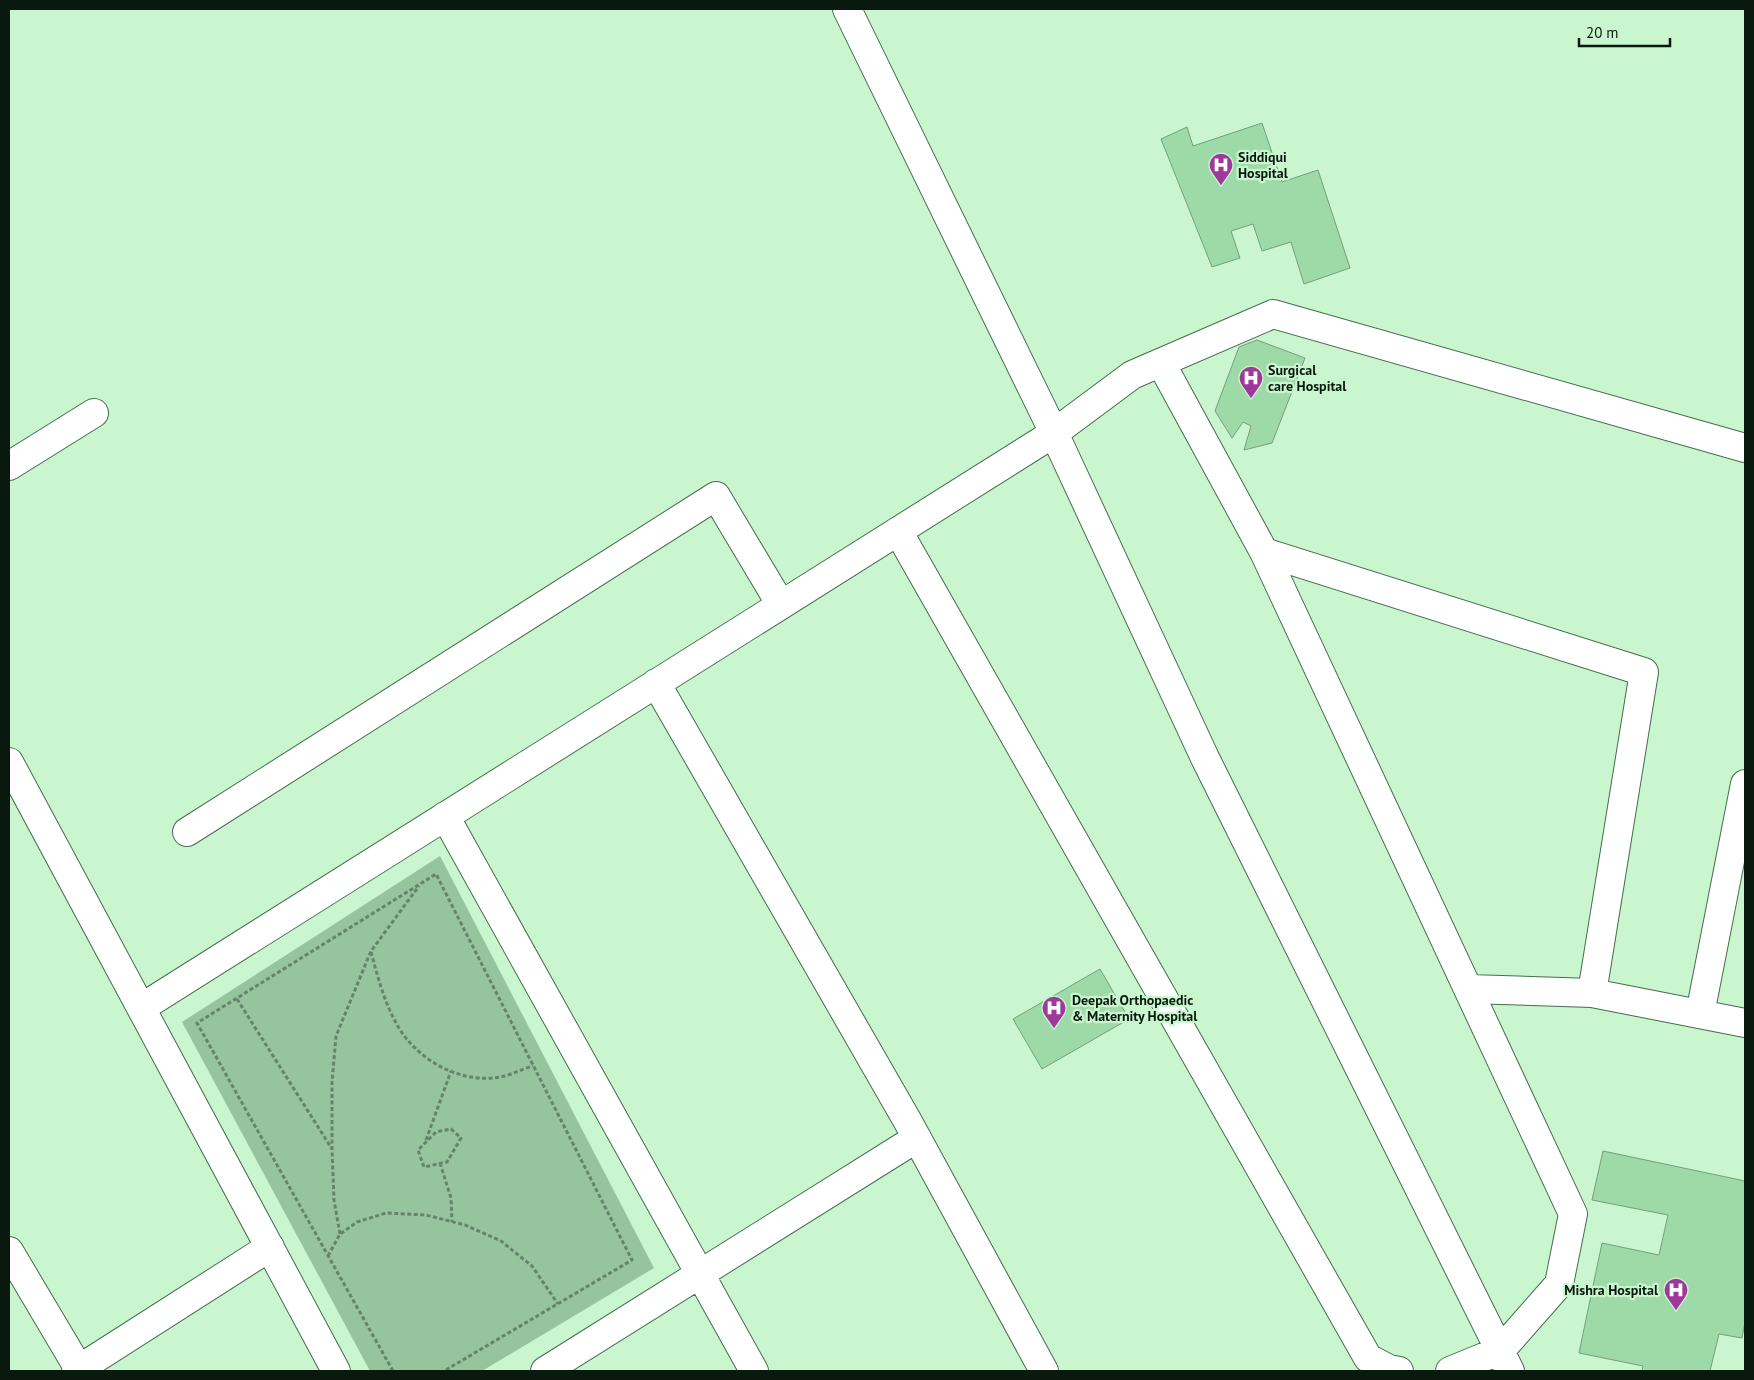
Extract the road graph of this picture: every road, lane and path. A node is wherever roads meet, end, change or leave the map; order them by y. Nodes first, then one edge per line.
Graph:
1 (847, 9) edge
2 (1161, 363) junction
3 (94, 413) dead end
4 (1054, 433) junction
5 (1745, 448) edge
6 (9, 466) edge
7 (898, 531) junction
8 (1264, 552) junction
9 (781, 605) junction
10 (656, 684) junction
11 (9, 762) edge
12 (1745, 784) edge
13 (445, 816) junction
14 (187, 832) dead end
15 (421, 883) junction
16 (370, 951) junction
17 (1469, 989) junction
18 (1592, 993) junction
19 (237, 999) junction
20 (141, 1008) junction
21 (1700, 1014) junction
22 (1745, 1023) edge
23 (533, 1066) junction
24 (451, 1071) junction
25 (917, 1138) junction
26 (424, 1143) junction
27 (332, 1149) junction
28 (440, 1163) junction
29 (452, 1222) junction
30 (340, 1234) junction
31 (270, 1247) junction
32 (9, 1251) edge
33 (328, 1256) junction
34 (700, 1274) junction
35 (558, 1304) junction
36 (1505, 1361) edge
37 (77, 1370) edge
38 (336, 1371) edge
39 (393, 1371) edge
40 (444, 1371) edge
41 (545, 1371) edge
42 (754, 1371) edge
43 (1044, 1371) edge
44 (1399, 1371) edge
45 (1450, 1371) edge
46 (1519, 1371) edge

1 - 4 street
2 - 4 street
2 - 5 street
2 - 8 street
3 - 6 street
4 - 7 street
4 - 36 street
7 - 9 street
7 - 44 street
8 - 17 street
8 - 18 street
9 - 10 street
9 - 14 street
10 - 13 street
10 - 25 street
11 - 20 street
12 - 21 street
13 - 20 street
13 - 34 street
15 - 16 path
15 - 19 path
15 - 23 path
16 - 24 path
16 - 27 path
17 - 18 street
17 - 36 street
18 - 21 street
19 - 27 path
19 - 33 path
20 - 31 street
21 - 22 street
23 - 24 path
23 - 35 path
24 - 26 path
25 - 34 street
25 - 43 street
26 - 28 path
26 - 28 path
27 - 30 path
28 - 29 path
29 - 30 path
29 - 35 path
30 - 33 path
31 - 37 street
31 - 38 street
32 - 37 street
33 - 39 path
34 - 41 street
34 - 42 street
35 - 40 path
36 - 45 street
36 - 46 street

